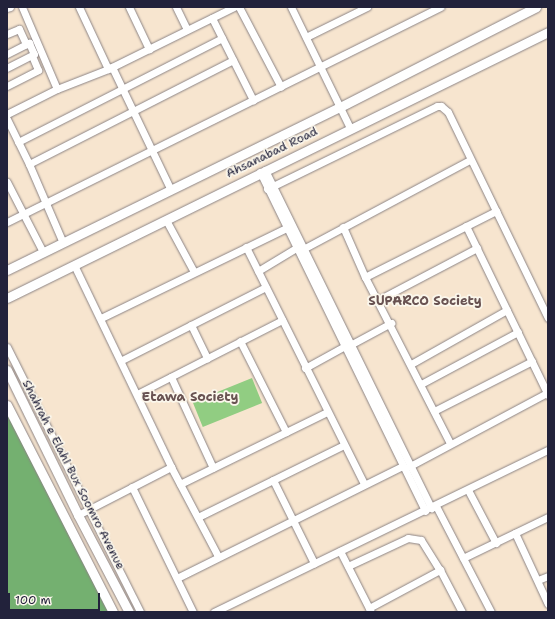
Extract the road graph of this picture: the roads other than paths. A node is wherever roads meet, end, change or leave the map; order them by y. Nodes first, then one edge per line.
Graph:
1 (22, 7) edge
2 (79, 7) edge
3 (129, 7) edge
4 (176, 7) edge
5 (234, 7) edge
6 (239, 7) edge
7 (291, 7) edge
8 (367, 7) edge
9 (441, 7) edge
10 (536, 7) edge
11 (224, 9) edge
12 (359, 9) edge
13 (212, 18) junction
14 (187, 30) junction
15 (548, 32) edge
16 (7, 34) edge
17 (306, 37) junction
18 (222, 38) junction
19 (26, 44) junction
20 (149, 49) junction
21 (7, 54) edge
22 (32, 56) junction
23 (233, 60) junction
24 (320, 67) junction
25 (7, 68) edge
26 (110, 68) junction
27 (7, 86) edge
28 (281, 87) junction
29 (123, 88) junction
30 (57, 89) junction
31 (253, 100) junction
32 (340, 107) junction
33 (134, 110) junction
34 (7, 114) edge
35 (7, 119) edge
36 (350, 128) junction
37 (18, 142) junction
38 (153, 150) junction
39 (470, 160) junction
40 (29, 164) junction
41 (262, 171) junction
42 (7, 182) edge
43 (270, 187) junction
44 (171, 190) junction
45 (44, 203) junction
46 (496, 210) junction
47 (23, 213) junction
48 (166, 220) junction
49 (7, 222) edge
50 (466, 226) junction
51 (343, 227) junction
52 (286, 228) junction
53 (63, 243) junction
54 (246, 247) junction
55 (477, 248) junction
56 (300, 249) junction
57 (43, 252) junction
58 (74, 265) junction
59 (7, 270) edge
60 (258, 271) junction
61 (194, 272) junction
62 (365, 277) junction
63 (266, 287) junction
64 (7, 298) edge
65 (378, 300) junction
66 (507, 310) junction
67 (101, 318) junction
68 (548, 318) edge
69 (282, 320) junction
70 (391, 323) junction
71 (191, 325) junction
72 (518, 332) junction
73 (240, 341) junction
74 (347, 346) junction
75 (7, 347) edge
76 (207, 358) junction
77 (122, 360) junction
78 (532, 361) junction
79 (411, 364) junction
80 (305, 368) junction
81 (7, 370) edge
82 (171, 377) junction
83 (421, 384) junction
84 (137, 394) junction
85 (548, 394) edge
86 (7, 404) edge
87 (434, 411) junction
88 (327, 412) junction
89 (286, 432) junction
90 (450, 443) junction
91 (344, 445) junction
92 (548, 450) edge
93 (407, 466) junction
94 (171, 467) junction
95 (214, 468) junction
96 (273, 480) junction
97 (180, 484) junction
98 (364, 484) junction
99 (132, 487) junction
100 (468, 490) junction
101 (431, 508) junction
102 (88, 509) junction
103 (78, 515) junction
104 (548, 516) edge
105 (198, 517) junction
106 (294, 519) junction
107 (515, 533) junction
108 (496, 543) junction
109 (340, 551) junction
110 (218, 556) junction
111 (463, 558) junction
112 (314, 563) junction
113 (348, 566) junction
114 (440, 570) junction
115 (548, 576) edge
116 (177, 578) junction
117 (538, 580) junction
118 (548, 604) edge
119 (370, 610) edge
120 (459, 611) edge
121 (114, 612) edge
122 (129, 612) edge
123 (140, 612) edge
124 (193, 612) edge
125 (214, 612) edge
126 (491, 612) edge

1 - 30 street
2 - 26 street
3 - 20 street
4 - 14 street
5 - 11 street
6 - 28 street
7 - 17 street
8 - 12 street
9 - 24 street
10 - 32 main road, Ahsanabad Road
11 - 13 street
12 - 17 street
13 - 14 street
13 - 18 street
14 - 20 street
15 - 36 main road, Ahsanabad Road
16 - 19 street
17 - 24 street
18 - 23 street
18 - 29 street
19 - 21 street
19 - 22 street
20 - 26 street
22 - 25 street
22 - 27 street
23 - 31 street
23 - 33 street
24 - 28 street
24 - 32 street
26 - 29 street
26 - 30 street
28 - 31 street
29 - 33 street
29 - 37 street
30 - 34 street
31 - 38 street
32 - 36 street
32 - 44 main road, Ahsanabad Road
33 - 38 street
33 - 40 street
35 - 37 street
36 - 41 main road, Ahsanabad Road
37 - 40 street
38 - 44 street
38 - 45 street
39 - 43 street
39 - 46 street
39 - 51 street
40 - 45 street
41 - 43 street
41 - 48 main road, Ahsanabad Road
42 - 47 street
43 - 52 street
43 - 56 street
44 - 53 main road, Ahsanabad Road
45 - 47 street
45 - 53 street
46 - 50 street
46 - 68 street
47 - 49 street
47 - 57 street
48 - 58 main road, Ahsanabad Road
48 - 61 street
50 - 55 street
50 - 62 street
51 - 56 street
51 - 62 street
52 - 54 street
52 - 56 street
53 - 57 main road, Ahsanabad Road
54 - 60 street
54 - 61 street
55 - 65 street
55 - 66 street
56 - 60 street
56 - 74 street
57 - 59 main road, Ahsanabad Road
58 - 64 main road, Ahsanabad Road
58 - 67 street
60 - 63 street
61 - 67 street
62 - 65 street
63 - 69 street
63 - 71 street
65 - 70 street
66 - 72 street
66 - 79 street
67 - 77 street
69 - 73 street
69 - 80 street
70 - 74 street
70 - 79 street
71 - 76 street
71 - 77 street
72 - 78 street
72 - 83 street
73 - 76 street
73 - 89 street
74 - 80 street
74 - 93 street
75 - 102 street
76 - 82 street
77 - 84 street
78 - 85 street
78 - 87 street
79 - 83 street
80 - 88 street
81 - 103 main road, Shahrah e Elahi Bux Soomro Avenue
82 - 84 street
82 - 95 street
83 - 87 street
84 - 94 street
85 - 90 street
86 - 121 main road
87 - 90 street
88 - 89 street
88 - 91 street
89 - 95 street
90 - 93 street
91 - 96 street
91 - 98 street
92 - 100 street
93 - 98 street
93 - 101 street
94 - 97 street
94 - 99 street
95 - 97 street
96 - 105 street
96 - 106 street
97 - 105 street
98 - 106 street
99 - 102 street
99 - 116 street
100 - 101 street
100 - 108 street
101 - 109 street
101 - 111 street
102 - 103 street
102 - 123 street
103 - 122 main road, Shahrah e Elahi Bux Soomro Avenue
104 - 107 street
105 - 110 street
106 - 110 street
106 - 112 street
107 - 108 street
107 - 117 street
108 - 111 street
109 - 112 street
109 - 113 street
110 - 116 street
111 - 126 street
112 - 125 street
113 - 114 street
113 - 119 street
114 - 119 street
114 - 120 street
115 - 117 street
116 - 124 street
117 - 118 street

